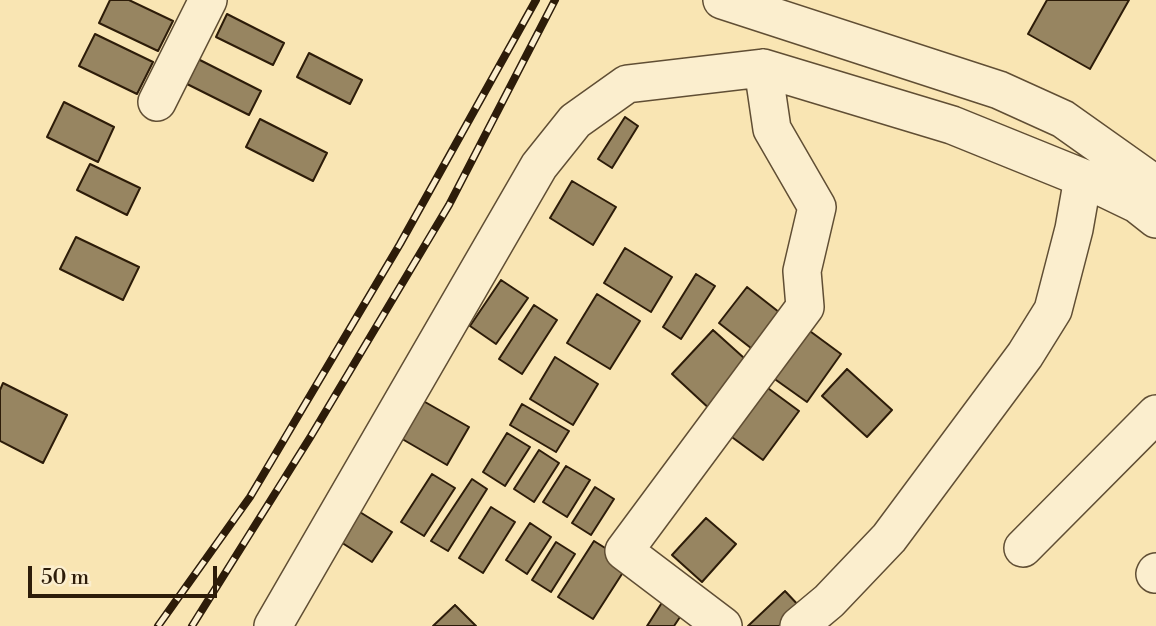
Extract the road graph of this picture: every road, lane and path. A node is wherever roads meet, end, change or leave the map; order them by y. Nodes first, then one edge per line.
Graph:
1 (208, 0) edge
2 (722, 0) edge
3 (763, 68) junction
4 (157, 102) dead end
5 (1083, 178) junction
6 (1156, 185) edge
7 (1156, 219) edge
8 (1156, 414) edge
9 (1023, 548) dead end
10 (273, 626) edge
11 (723, 626) edge
12 (799, 626) edge

1 - 4 street
2 - 6 street
3 - 5 street
3 - 10 street
3 - 11 street
5 - 7 street
5 - 12 street
8 - 9 street

